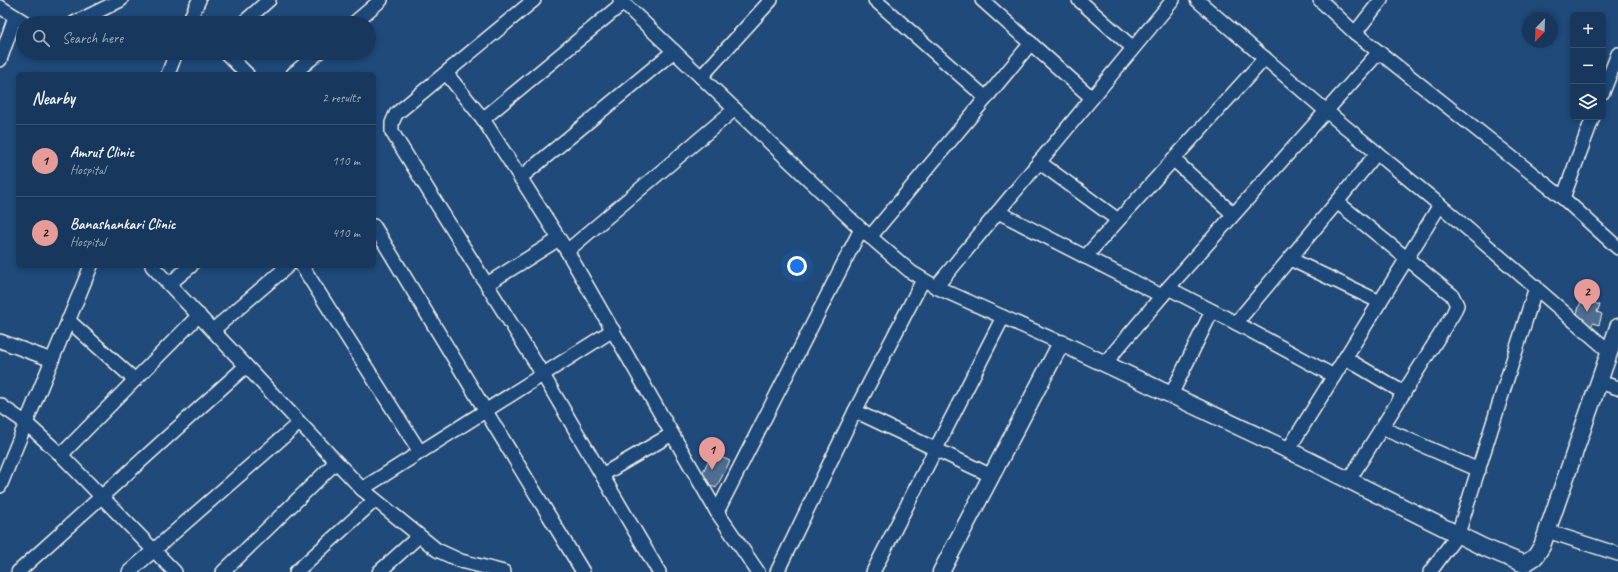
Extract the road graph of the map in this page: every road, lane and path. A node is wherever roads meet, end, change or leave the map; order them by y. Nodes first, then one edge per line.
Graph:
1 (121, 0) edge
2 (199, 0) edge
3 (269, 0) edge
4 (381, 0) edge
5 (534, 0) edge
6 (771, 0) edge
7 (875, 0) edge
8 (982, 0) edge
9 (1079, 0) edge
10 (1173, 0) edge
11 (1197, 0) edge
12 (1320, 0) edge
13 (1381, 0) edge
14 (621, 2) edge
15 (0, 7) edge
16 (88, 16) edge
17 (194, 16) edge
18 (251, 16) edge
19 (362, 16) edge
20 (16, 17) edge
21 (16, 30) edge
22 (1355, 33) junction
23 (1031, 43) junction
24 (1133, 48) junction
25 (674, 51) junction
26 (1379, 52) junction
27 (1618, 54) edge
28 (1264, 58) junction
29 (0, 60) edge
30 (173, 60) edge
31 (233, 60) edge
32 (310, 60) edge
33 (169, 72) edge
34 (245, 72) edge
35 (295, 72) edge
36 (446, 73) junction
37 (701, 77) junction
38 (1606, 84) edge
39 (986, 98) junction
40 (1092, 98) junction
41 (735, 109) junction
42 (1325, 110) junction
43 (483, 119) junction
44 (1593, 120) edge
45 (1377, 154) junction
46 (1173, 159) junction
47 (1039, 162) junction
48 (520, 178) junction
49 (1563, 198) junction
50 (1337, 202) junction
51 (1440, 206) junction
52 (998, 212) junction
53 (1233, 214) junction
54 (1118, 220) junction
55 (376, 229) edge
56 (865, 233) junction
57 (559, 239) junction
58 (1618, 248) edge
59 (567, 250) junction
60 (1085, 257) junction
61 (1408, 258) junction
62 (1290, 259) junction
63 (90, 268) edge
64 (154, 268) edge
65 (189, 268) edge
66 (286, 268) edge
67 (303, 268) edge
68 (923, 280) junction
69 (169, 284) junction
70 (487, 284) junction
71 (936, 287) junction
72 (1536, 287) junction
73 (1165, 292) junction
74 (1380, 302) junction
75 (1212, 311) junction
76 (199, 316) junction
77 (1003, 317) junction
78 (68, 320) junction
79 (1236, 323) junction
80 (1618, 327) edge
81 (213, 330) junction
82 (613, 330) junction
83 (0, 341) edge
84 (1061, 342) junction
85 (1610, 352) junction
86 (1346, 358) junction
87 (52, 360) junction
88 (1105, 363) junction
89 (246, 366) junction
90 (543, 375) junction
91 (1334, 376) junction
92 (135, 380) junction
93 (1599, 382) junction
94 (1618, 388) edge
95 (1404, 393) junction
96 (1171, 395) junction
97 (0, 404) edge
98 (487, 411) junction
99 (855, 411) junction
100 (299, 422) junction
101 (26, 423) junction
102 (1382, 428) junction
103 (672, 434) junction
104 (936, 449) junction
105 (1288, 450) junction
106 (420, 452) junction
107 (61, 455) junction
108 (336, 462) junction
109 (1479, 470) junction
110 (602, 475) junction
111 (992, 476) junction
112 (1349, 480) junction
113 (0, 486) edge
114 (362, 489) junction
115 (101, 497) junction
116 (375, 500) junction
117 (717, 512) junction
118 (1547, 531) junction
119 (1458, 534) junction
120 (419, 536) junction
121 (153, 550) junction
122 (1618, 554) edge
123 (1521, 568) edge
124 (485, 570) edge
125 (18, 572) edge
126 (129, 572) edge
127 (175, 572) edge
128 (223, 572) edge
129 (296, 572) edge
130 (379, 572) edge
131 (504, 572) edge
132 (583, 572) edge
133 (659, 572) edge
134 (758, 572) edge
135 (777, 572) edge
136 (873, 572) edge
137 (941, 572) edge
138 (1430, 572) edge

1 - 16 street
2 - 17 street
3 - 18 street
4 - 19 street
5 - 36 street
6 - 37 street
7 - 39 street
8 - 23 street
9 - 24 street
10 - 24 street
11 - 28 street
12 - 22 street
13 - 22 street
14 - 25 street
14 - 43 street
15 - 20 street
21 - 29 street
22 - 26 street
23 - 39 street
23 - 40 street
24 - 40 street
25 - 37 street
25 - 48 street
26 - 42 street
26 - 49 street
27 - 38 street
28 - 42 street
28 - 46 street
30 - 33 street
31 - 34 street
32 - 35 street
36 - 43 street
36 - 70 street
37 - 41 street
39 - 56 street
40 - 47 street
41 - 56 street
41 - 59 street
42 - 45 street
42 - 53 street
43 - 48 street
44 - 49 street
45 - 50 street
45 - 51 street
46 - 53 street
46 - 54 street
47 - 52 street
47 - 54 street
48 - 57 street
49 - 58 street
50 - 61 street
50 - 62 street
51 - 61 street
51 - 72 street
52 - 60 street
52 - 71 street
53 - 73 street
54 - 60 street
55 - 98 street
56 - 68 street
56 - 117 street
57 - 59 street
57 - 70 street
59 - 82 street
60 - 73 street
61 - 74 street
61 - 95 street
62 - 74 street
62 - 79 street
63 - 78 street
64 - 69 street
65 - 69 street
66 - 81 street
67 - 106 street
68 - 71 street
68 - 99 street
69 - 76 street
70 - 90 street
71 - 77 street
72 - 85 street
72 - 109 street
73 - 75 street
73 - 88 street
74 - 86 street
75 - 79 street
75 - 96 street
76 - 81 street
76 - 92 street
77 - 84 street
77 - 104 street
78 - 87 street
78 - 92 street
79 - 91 street
80 - 85 street
81 - 89 street
82 - 90 street
82 - 103 street
83 - 87 street
84 - 88 street
84 - 111 street
85 - 93 street
86 - 91 street
86 - 95 street
87 - 101 street
88 - 96 street
89 - 100 street
89 - 115 street
90 - 98 street
90 - 110 street
91 - 105 street
92 - 107 street
93 - 94 street
93 - 118 street
95 - 102 street
96 - 105 street
97 - 101 street
98 - 106 street
98 - 132 street
99 - 104 street
99 - 135 street
100 - 108 street
100 - 121 street
101 - 107 street
101 - 113 street
102 - 109 street
102 - 112 street
103 - 110 street
103 - 117 street
104 - 111 street
104 - 136 street
105 - 112 street
106 - 114 street
107 - 115 street
108 - 114 street
108 - 128 street
109 - 119 street
110 - 133 street
111 - 137 street
112 - 119 street
114 - 116 street
115 - 121 street
115 - 125 street
116 - 120 street
116 - 129 street
117 - 134 street
118 - 122 street
118 - 123 street
119 - 123 street
119 - 138 street
120 - 124 street
120 - 130 street
121 - 126 street
121 - 127 street
124 - 131 street

